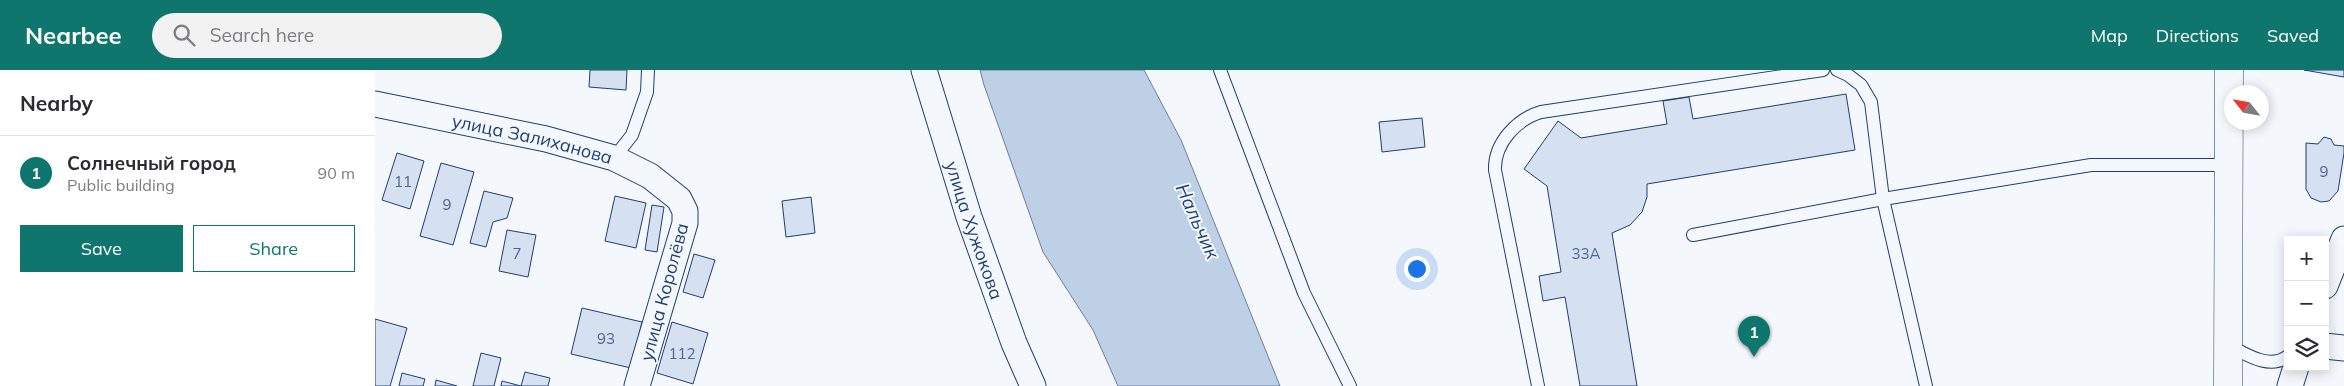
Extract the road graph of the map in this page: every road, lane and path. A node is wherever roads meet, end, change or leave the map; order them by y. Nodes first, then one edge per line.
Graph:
1 (648, 70) edge
2 (924, 70) edge
3 (1220, 70) edge
4 (1823, 70) edge
5 (1837, 70) edge
6 (2229, 70) edge
7 (375, 104) edge
8 (614, 158) junction
9 (2229, 165) junction
10 (1883, 198) junction
11 (679, 199) joint
12 (1693, 235) dead end
13 (2344, 239) edge
14 (2327, 281) edge
15 (2230, 346) junction
16 (2329, 346) edge
17 (2344, 348) edge
18 (2284, 359) edge
19 (2295, 371) edge
20 (637, 386) edge
21 (1033, 386) edge
22 (1351, 386) edge
23 (1538, 386) edge
24 (1926, 386) edge
25 (2228, 386) edge
26 (2290, 386) edge

1 - 8 lane
2 - 21 street, улица Хужокова
3 - 22 lane
4 - 23 lane
5 - 10 lane
6 - 9 main road
7 - 8 street, улица Залиханова
8 - 11 street, улица Залиханова
9 - 10 lane
9 - 15 main road
10 - 12 lane
10 - 24 lane
11 - 20 street, улица Королёва
13 - 14 street
15 - 18 lane
15 - 25 main road
16 - 17 street
19 - 26 street

